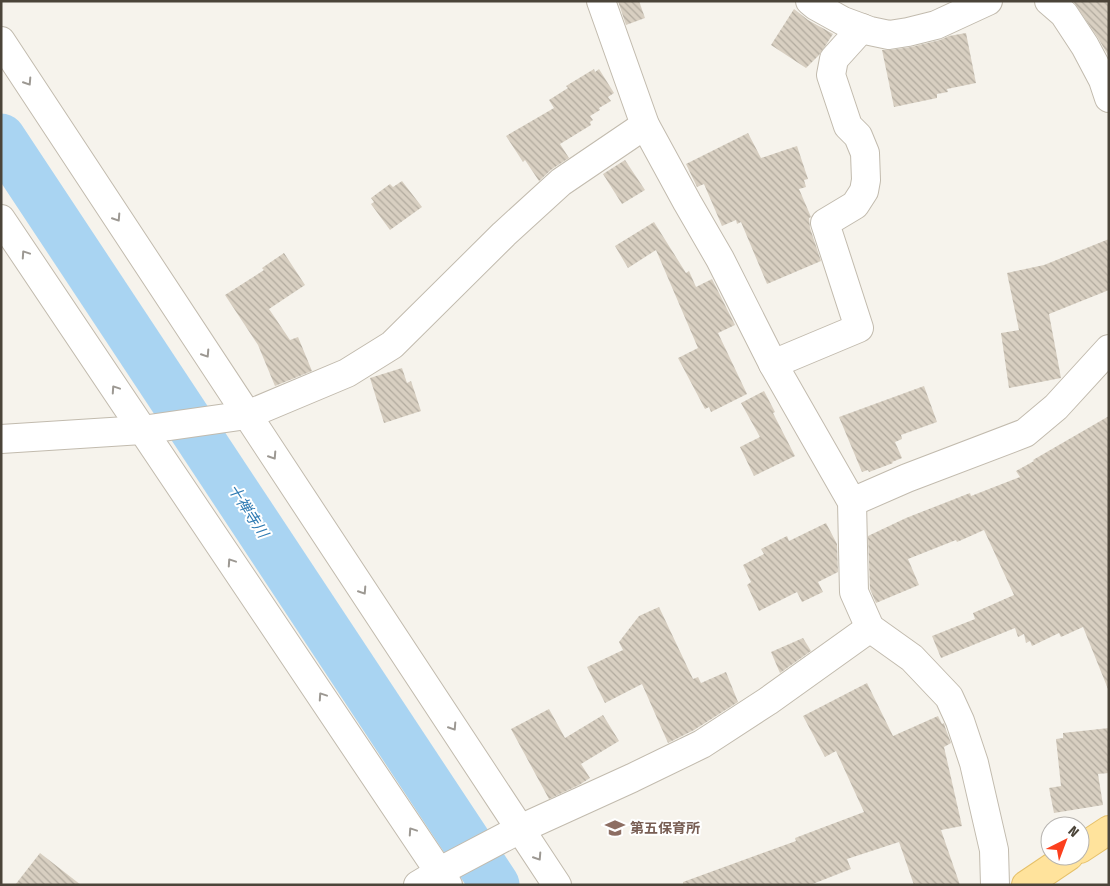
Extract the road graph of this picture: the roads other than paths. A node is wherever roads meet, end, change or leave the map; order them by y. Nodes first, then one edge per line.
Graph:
1 (601, 1) edge
2 (810, 1) edge
3 (988, 1) edge
4 (1049, 1) edge
5 (862, 28) junction
6 (1, 41) edge
7 (1109, 98) edge
8 (645, 126) junction
9 (1, 219) edge
10 (1109, 349) edge
11 (773, 364) junction
12 (240, 416) junction
13 (149, 429) junction
14 (1, 439) edge
15 (852, 502) junction
16 (870, 628) junction
17 (1109, 830) edge
18 (515, 831) junction
19 (1090, 842) edge
20 (1054, 866) edge
21 (439, 877) edge
22 (557, 885) edge
23 (995, 885) edge
24 (1026, 885) edge

1 - 8 street
2 - 5 street
3 - 5 street
4 - 7 street
5 - 11 street
6 -> 12 street
8 - 11 street
8 - 12 street
13 -> 9 street
10 - 15 street
11 - 15 street
12 - 13 street
12 -> 18 street
13 - 14 street
21 -> 13 street
15 - 16 street
16 - 18 street
16 - 23 street
17 - 19 main road
18 - 21 street
18 -> 22 street
20 - 24 main road

